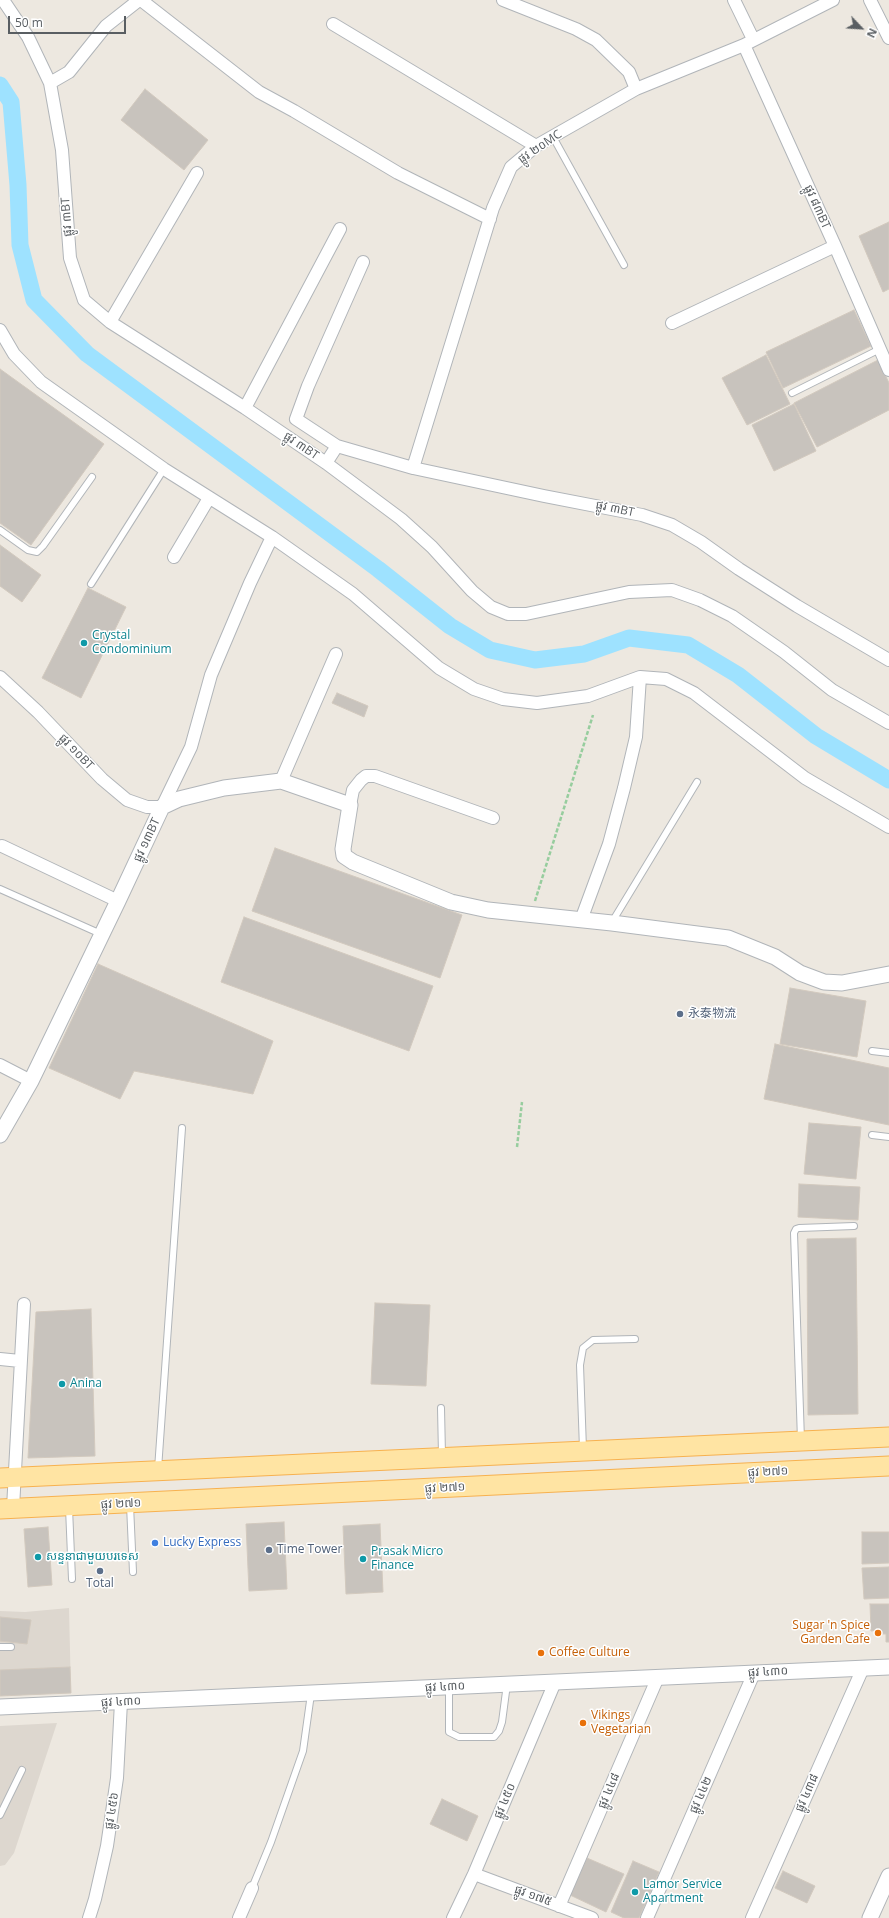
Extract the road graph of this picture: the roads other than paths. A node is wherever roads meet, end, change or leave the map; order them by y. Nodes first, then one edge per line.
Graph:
1 (3, 0) edge
2 (140, 0) edge
3 (503, 0) edge
4 (734, 0) edge
5 (834, 0) edge
6 (870, 0) edge
7 (333, 24) dead end
8 (889, 38) edge
9 (748, 42) junction
10 (50, 83) junction
11 (636, 89) junction
12 (553, 137) junction
13 (536, 146) junction
14 (196, 173) dead end
15 (490, 219) junction
16 (340, 229) dead end
17 (835, 246) junction
18 (363, 262) dead end
19 (624, 265) dead end
20 (110, 322) junction
21 (672, 323) dead end
22 (0, 330) edge
23 (880, 349) junction
24 (889, 370) edge
25 (792, 393) dead end
26 (245, 408) junction
27 (337, 446) junction
28 (326, 463) junction
29 (413, 468) junction
30 (164, 469) junction
31 (92, 477) dead end
32 (209, 498) junction
33 (0, 530) edge
34 (272, 537) junction
35 (174, 557) dead end
36 (91, 584) dead end
37 (336, 654) dead end
38 (889, 660) edge
39 (640, 677) junction
40 (1, 680) edge
41 (889, 723) edge
42 (281, 781) junction
43 (697, 782) dead end
44 (350, 805) junction
45 (162, 807) junction
46 (493, 818) dead end
47 (889, 827) edge
48 (2, 846) dead end
49 (0, 889) edge
50 (118, 901) junction
51 (581, 920) junction
52 (612, 923) junction
53 (101, 934) junction
54 (889, 974) edge
55 (872, 1050) dead end
56 (889, 1053) edge
57 (0, 1065) edge
58 (31, 1081) junction
59 (182, 1128) dead end
60 (0, 1135) edge
61 (872, 1136) dead end
62 (889, 1137) edge
63 (854, 1226) dead end
64 (24, 1304) dead end
65 (636, 1339) dead end
66 (0, 1359) edge
67 (20, 1360) junction
68 (441, 1408) dead end
69 (889, 1437) edge
70 (802, 1441) junction
71 (583, 1451) junction
72 (442, 1457) junction
73 (889, 1466) edge
74 (158, 1470) junction
75 (8, 1478) edge
76 (130, 1503) junction
77 (69, 1506) junction
78 (7, 1509) edge
79 (133, 1572) dead end
80 (72, 1579) dead end
81 (0, 1647) edge
82 (11, 1647) dead end
83 (889, 1667) edge
84 (862, 1668) junction
85 (754, 1673) junction
86 (658, 1677) junction
87 (555, 1682) junction
88 (507, 1684) junction
89 (449, 1688) junction
90 (311, 1693) junction
91 (120, 1702) junction
92 (0, 1707) edge
93 (22, 1770) dead end
94 (2, 1805) edge
95 (0, 1815) edge
96 (474, 1874) junction
97 (889, 1876) edge
98 (252, 1888) joint
99 (559, 1906) junction
100 (89, 1918) edge
101 (239, 1918) edge
102 (453, 1918) edge
103 (592, 1918) edge
104 (647, 1918) edge
105 (752, 1918) edge
106 (870, 1918) edge

1 - 10 street, ផ្លូវ ៣BT
2 - 10 street
2 - 15 street
3 - 11 street
4 - 9 street, ផ្លូវ ៨៣BT
5 - 9 street, ផ្លូវ ២០MC
6 - 8 street
7 - 13 street
9 - 11 street, ផ្លូវ ២០MC
9 - 17 street, ផ្លូវ ៨៣BT
10 - 20 street, ផ្លូវ ៣BT
11 - 12 street, ផ្លូវ ២០MC
12 - 13 street, ផ្លូវ ២០MC
12 - 19 lane
13 - 15 street, ផ្លូវ ២០MC
14 - 20 street
15 - 29 street, ផ្លូវ ២០MC
16 - 26 street
17 - 21 street
17 - 23 street, ផ្លូវ ៨៣BT
18 - 27 street
20 - 26 street, ផ្លូវ ៣BT
22 - 30 street
23 - 24 street, ផ្លូវ ៨៣BT
23 - 25 lane
26 - 28 street, ផ្លូវ ៣BT
27 - 28 street, ផ្លូវ ៣BT
27 - 29 street, ផ្លូវ ៣BT
28 - 41 street
29 - 38 street, ផ្លូវ ៣BT
30 - 32 street
30 - 36 lane
31 - 33 lane
32 - 34 street
32 - 35 street
34 - 39 street
34 - 45 street, ផ្លូវ ១៣BT
37 - 42 street
39 - 47 street
39 - 51 street
40 - 45 street, ផ្លូវ ១០BT
42 - 44 street
42 - 45 street
43 - 52 lane
44 - 46 street
44 - 51 street
45 - 50 street, ផ្លូវ ១៣BT
48 - 50 street
49 - 53 lane
50 - 53 street, ផ្លូវ ១៣BT
51 - 52 street
52 - 54 street
53 - 58 street, ផ្លូវ ១៣BT
55 - 56 lane
57 - 58 street
58 - 60 street, ផ្លូវ ១៣BT
59 - 74 lane
61 - 62 lane
63 - 70 lane
64 - 67 street
65 - 71 lane
66 - 67 street
67 - 75 street
68 - 72 lane
69 - 70 main road
70 - 71 main road
71 - 72 main road
72 - 74 main road
73 - 76 main road, ផ្លូវ ២៧១
74 - 75 main road
75 - 78 street
76 - 77 main road, ផ្លូវ ២៧១
76 - 79 lane
77 - 78 main road, ផ្លូវ ២៧១
77 - 80 lane
81 - 82 lane
83 - 84 street, ផ្លូវ ៤៣០
84 - 85 street, ផ្លូវ ៤៣០
84 - 105 street, ផ្លូវ ៤៣៨
85 - 86 street, ផ្លូវ ៤៣០
85 - 104 street, ផ្លូវ ៤៤២
86 - 87 street, ផ្លូវ ៤៣០
86 - 99 street, ផ្លូវ ៤៤៨
87 - 88 street, ផ្លូវ ៤៣០
87 - 96 street, ផ្លូវ ៤៥០
88 - 89 street, ផ្លូវ ៤៣០
88 - 89 lane
89 - 90 street, ផ្លូវ ៤៣០
90 - 91 street, ផ្លូវ ៤៣០
90 - 98 lane
91 - 92 street, ផ្លូវ ៤៣០
91 - 100 street, ផ្លូវ ៤៥៦
93 - 94 lane
94 - 95 lane
96 - 99 street, ផ្លូវ ១៧៥
96 - 102 street, ផ្លូវ ៤៥០
97 - 106 street
98 - 101 street
99 - 103 street, ផ្លូវ ១៧៥

